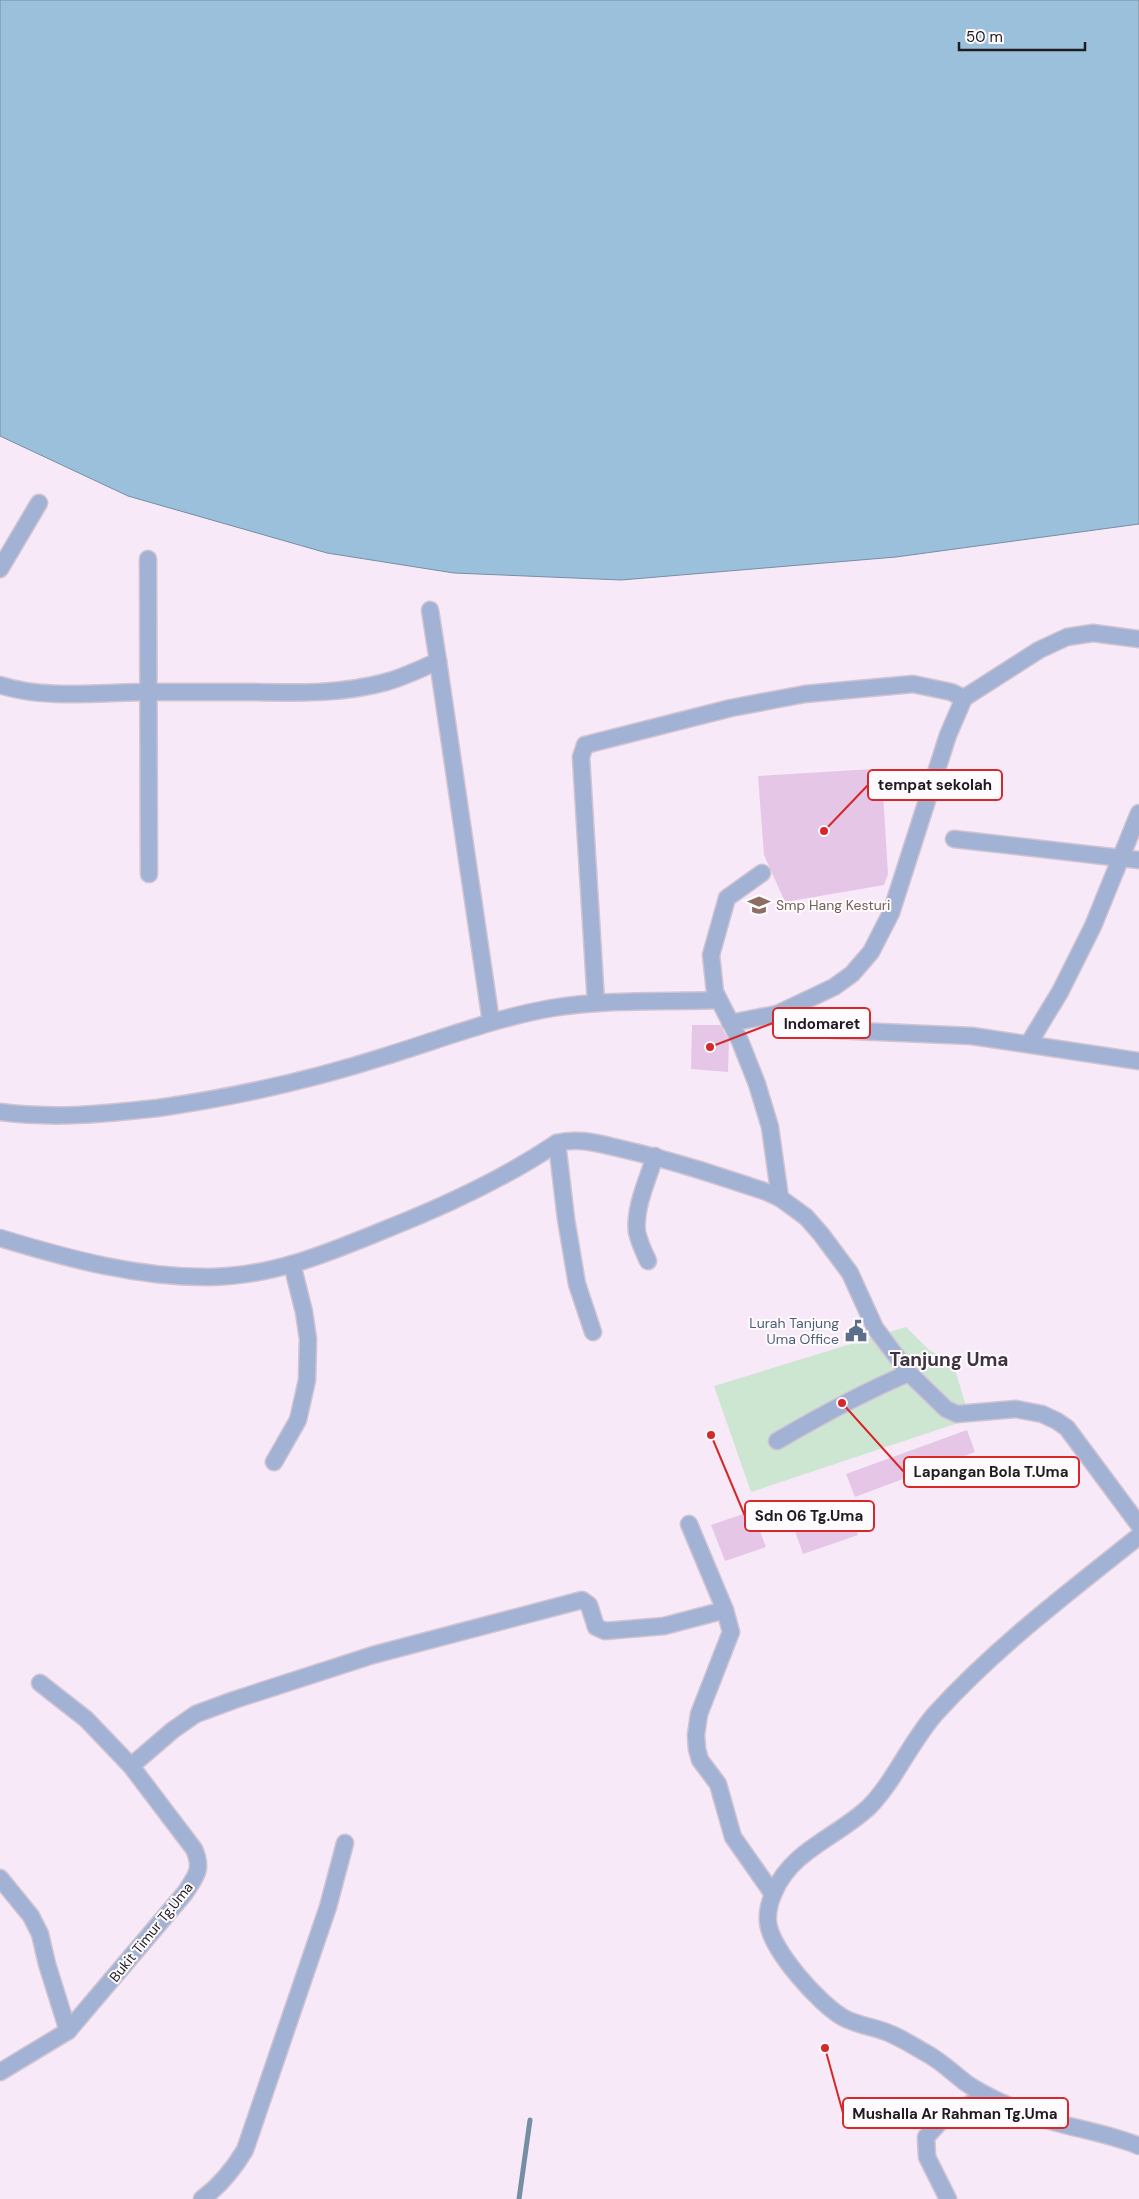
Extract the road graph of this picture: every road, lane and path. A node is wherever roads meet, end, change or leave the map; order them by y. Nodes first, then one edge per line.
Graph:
1 (39, 504) dead end
2 (148, 559) dead end
3 (0, 569) edge
4 (430, 610) dead end
5 (1139, 639) edge
6 (438, 660) junction
7 (0, 685) edge
8 (150, 692) junction
9 (964, 698) junction
10 (1139, 813) edge
11 (954, 839) dead end
12 (1120, 858) junction
13 (1139, 860) edge
14 (762, 873) dead end
15 (149, 874) dead end
16 (718, 1000) junction
17 (596, 1003) junction
18 (777, 1014) junction
19 (491, 1022) junction
20 (730, 1023) junction
21 (1029, 1043) junction
22 (1139, 1060) edge
23 (0, 1112) edge
24 (557, 1143) junction
25 (655, 1156) junction
26 (780, 1198) junction
27 (0, 1238) edge
28 (648, 1261) dead end
29 (292, 1264) junction
30 (594, 1332) dead end
31 (910, 1373) junction
32 (777, 1441) dead end
33 (274, 1462) dead end
34 (689, 1524) dead end
35 (1139, 1525) edge
36 (1139, 1536) edge
37 (725, 1610) junction
38 (40, 1682) dead end
39 (132, 1766) junction
40 (345, 1843) dead end
41 (0, 1878) edge
42 (773, 1894) junction
43 (68, 2031) junction
44 (0, 2072) edge
45 (985, 2095) junction
46 (1139, 2146) edge
47 (202, 2199) edge
48 (948, 2199) edge

1 - 3 street
2 - 8 street
4 - 6 street
5 - 9 street
6 - 8 street
6 - 19 street
7 - 8 street
8 - 15 street
9 - 17 street
9 - 18 street
10 - 12 street
11 - 12 street
12 - 13 street
12 - 21 street
14 - 16 street
16 - 17 street
16 - 20 street
17 - 19 street
18 - 20 street
18 - 21 street
19 - 23 street
20 - 26 street
21 - 22 street
24 - 25 street
24 - 29 street
24 - 30 street
25 - 26 street
25 - 28 street
26 - 31 street
27 - 29 street
29 - 33 street
31 - 32 street
31 - 35 street
34 - 37 street
36 - 42 street
37 - 39 street
37 - 42 street
38 - 39 street, Bukit Timur Tg.Uma
39 - 43 street, Bukit Timur Tg.Uma
40 - 47 street
41 - 43 street
42 - 45 street
43 - 44 street, Bukit Timur Tg.Uma
45 - 46 street
45 - 48 street

